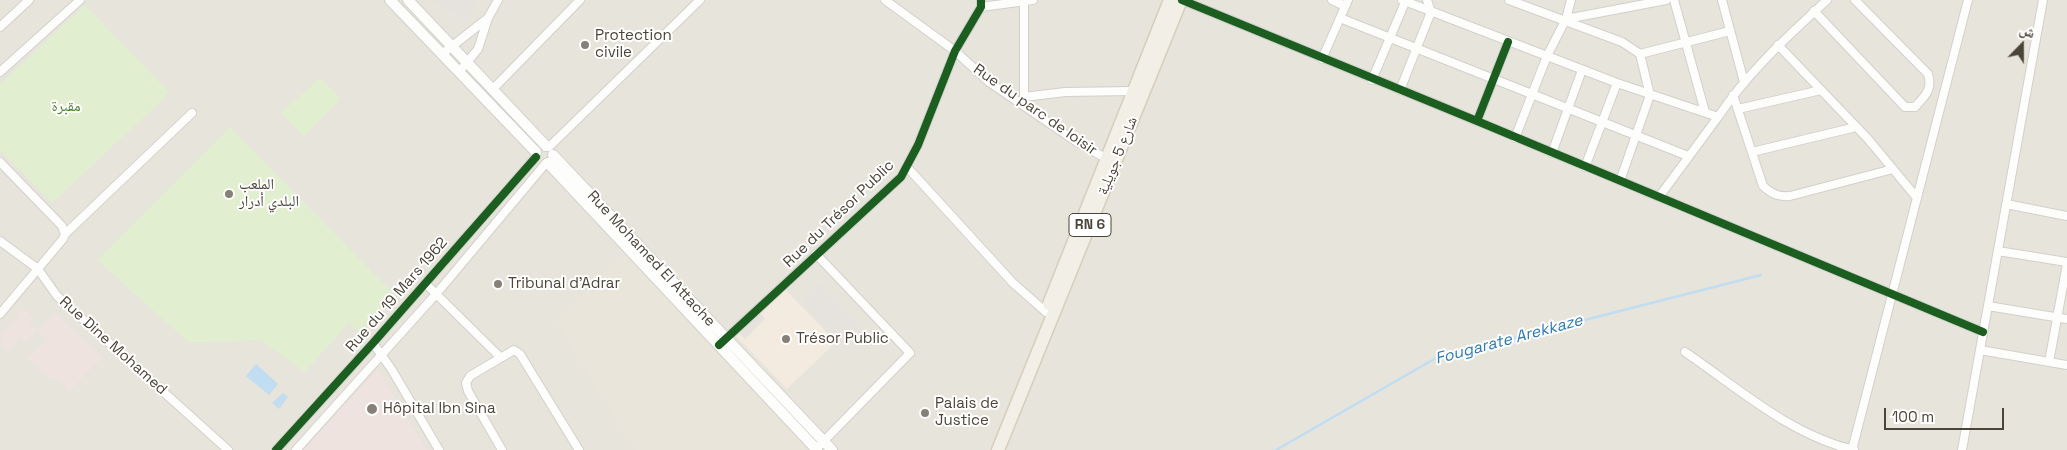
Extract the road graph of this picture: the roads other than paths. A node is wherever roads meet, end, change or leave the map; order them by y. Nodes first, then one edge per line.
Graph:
1 (29, 0) edge
2 (390, 0) edge
3 (408, 0) edge
4 (498, 0) edge
5 (580, 0) edge
6 (700, 0) edge
7 (885, 0) edge
8 (1033, 0) edge
9 (1170, 0) edge
10 (1181, 0) edge
11 (1332, 0) edge
12 (1405, 0) edge
13 (1427, 0) edge
14 (1509, 0) edge
15 (1571, 0) edge
16 (1666, 0) edge
17 (1674, 0) edge
18 (1722, 0) edge
19 (1827, 0) edge
20 (1856, 0) edge
21 (1968, 0) edge
22 (2043, 0) edge
23 (78, 1) edge
24 (1024, 2) junction
25 (1347, 3) edge
26 (981, 4) edge
27 (1198, 4) edge
28 (1431, 12) junction
29 (1814, 12) junction
30 (488, 18) junction
31 (1340, 18) junction
32 (1566, 20) junction
33 (0, 27) edge
34 (1730, 31) junction
35 (1389, 39) junction
36 (1508, 42) junction
37 (1687, 42) junction
38 (1778, 45) junction
39 (452, 47) junction
40 (1416, 49) junction
41 (955, 51) junction
42 (442, 54) junction
43 (1640, 54) junction
44 (1547, 56) junction
45 (1322, 59) junction
46 (467, 64) junction
47 (1582, 70) junction
48 (0, 72) edge
49 (459, 72) junction
50 (1372, 80) junction
51 (1494, 80) junction
52 (1744, 82) junction
53 (1617, 83) junction
54 (493, 89) junction
55 (1134, 90) junction
56 (1400, 90) junction
57 (1821, 90) junction
58 (1532, 95) junction
59 (1650, 95) junction
60 (1733, 95) junction
61 (1023, 101) junction
62 (1568, 109) junction
63 (1738, 109) junction
64 (192, 112) dead end
65 (1705, 112) junction
66 (1718, 117) junction
67 (521, 119) junction
68 (1477, 122) junction
69 (1602, 122) junction
70 (511, 127) junction
71 (1856, 127) junction
72 (1636, 136) junction
73 (1515, 138) junction
74 (1752, 152) junction
75 (1552, 153) junction
76 (536, 155) junction
77 (548, 155) junction
78 (1688, 156) junction
79 (1111, 160) junction
80 (0, 162) edge
81 (907, 167) junction
82 (1585, 167) junction
83 (1893, 169) junction
84 (1620, 181) junction
85 (1659, 197) junction
86 (1917, 198) junction
87 (2006, 204) junction
88 (2067, 216) edge
89 (65, 234) junction
90 (0, 240) edge
91 (1998, 251) junction
92 (816, 254) junction
93 (446, 260) junction
94 (2067, 263) edge
95 (38, 269) junction
96 (457, 270) junction
97 (2066, 280) edge
98 (425, 283) junction
99 (437, 294) junction
100 (1893, 294) junction
101 (1988, 306) junction
102 (1, 311) edge
103 (1046, 312) junction
104 (2057, 317) junction
105 (2067, 319) edge
106 (1983, 332) junction
107 (722, 342) junction
108 (373, 344) junction
109 (1980, 350) junction
110 (1685, 352) dead end
111 (382, 355) junction
112 (500, 357) junction
113 (1031, 359) junction
114 (2049, 362) junction
115 (2067, 365) edge
116 (819, 447) edge
117 (228, 450) edge
118 (276, 450) edge
119 (296, 450) edge
120 (439, 450) edge
121 (502, 450) edge
122 (579, 450) edge
123 (832, 450) edge
124 (990, 450) edge
125 (998, 450) edge
126 (1853, 450) edge
127 (1962, 450) edge

1 - 33 street
2 - 42 street
3 - 39 street, Rue Mohamed El Attache
4 - 30 street
5 - 54 street
6 - 77 street, Rue du 19 Mars 1962
7 - 41 street, Rue du parc de loisir
8 - 24 street
9 - 55 main road, شارع 5 جويلية / RN 6
10 - 27 street
10 - 79 main road, شارع 5 جويلية / RN 6
11 - 25 street
12 - 28 street
12 - 35 street
13 - 28 street
14 - 32 street
15 - 32 street
16 - 32 street
17 - 37 street
18 - 34 street
19 - 29 street
20 - 29 street
21 - 86 street
22 - 87 street
23 - 48 street
24 - 26 street
24 - 61 street
25 - 31 street
26 - 41 street, Rue du Trésor Public
27 - 45 street
28 - 36 street
28 - 40 street
29 - 38 street
30 - 39 street
30 - 46 street
31 - 35 street
31 - 45 street
32 - 43 street
32 - 44 street
34 - 37 street
34 - 52 street
35 - 40 street
35 - 50 street
36 - 44 street
36 - 51 street
37 - 43 street
37 - 65 street
38 - 52 street
38 - 57 street
39 - 42 street
39 - 46 street, Rue Mohamed El Attache
40 - 51 street
40 - 56 street
41 - 61 street, Rue du parc de loisir
41 - 81 street, Rue du Trésor Public
42 - 49 street
43 - 59 street
44 - 47 street
44 - 58 street
45 - 50 street
46 - 49 street
46 - 54 street, Rue Mohamed El Attache
47 - 53 street
47 - 62 street
49 - 70 street
50 - 56 street
51 - 58 street
51 - 68 street
52 - 60 street
53 - 59 street
53 - 69 street
54 - 67 street, Rue Mohamed El Attache
55 - 61 street
55 - 79 main road, شارع 5 جويلية / RN 6
56 - 68 street
57 - 63 street
57 - 71 street
58 - 62 street
58 - 73 street
59 - 65 street
59 - 72 street
60 - 63 street
60 - 66 street
61 - 79 street, Rue du parc de loisir
62 - 69 street
62 - 75 street
63 - 74 street
64 - 89 street
65 - 66 street
66 - 78 street
67 - 70 street
67 - 77 street, Rue Mohamed El Attache
68 - 73 street
69 - 72 street
69 - 82 street
70 - 76 street
71 - 74 street
71 - 83 street
72 - 78 street
72 - 84 street
73 - 75 street
74 - 83 street
75 - 82 street
76 - 77 street
76 - 77 street
76 - 93 street, Rue du 19 Mars 1962
77 - 96 street, Rue du 19 Mars 1962
77 - 107 street, Rue Mohamed El Attache
78 - 85 street
79 - 103 main road, شارع 5 جويلية / RN 6
79 - 113 main road, شارع 5 جويلية / RN 6
80 - 89 street
81 - 92 street, Rue du Trésor Public
81 - 103 street
82 - 84 street
83 - 86 street
84 - 85 street
85 - 100 street
86 - 100 street
87 - 88 street
87 - 91 street
89 - 95 street
90 - 95 street, Rue Dine Mohamed
91 - 94 street
91 - 101 street
92 - 107 street, Rue du Trésor Public
92 - 116 street
93 - 96 street
93 - 98 street, Rue du 19 Mars 1962
94 - 97 street
95 - 102 street
95 - 117 street, Rue Dine Mohamed
96 - 99 street, Rue du 19 Mars 1962
97 - 104 street
98 - 99 street
98 - 108 street, Rue du 19 Mars 1962
99 - 111 street, Rue du 19 Mars 1962
99 - 112 street
100 - 106 street
100 - 126 street
101 - 104 street
101 - 106 street
103 - 113 main road, شارع 5 جويلية / RN 6
104 - 105 street
104 - 114 street
106 - 109 street
107 - 116 street, Rue Mohamed El Attache
108 - 111 street
108 - 118 street, Rue du 19 Mars 1962
109 - 114 street
109 - 127 street
110 - 126 street
111 - 119 street, Rue du 19 Mars 1962
111 - 120 street
112 - 121 street
112 - 122 street
113 - 124 main road, شارع 5 جويلية / RN 6
113 - 125 main road, شارع 5 جويلية / RN 6
114 - 115 street
116 - 123 street, Rue Mohamed El Attache

